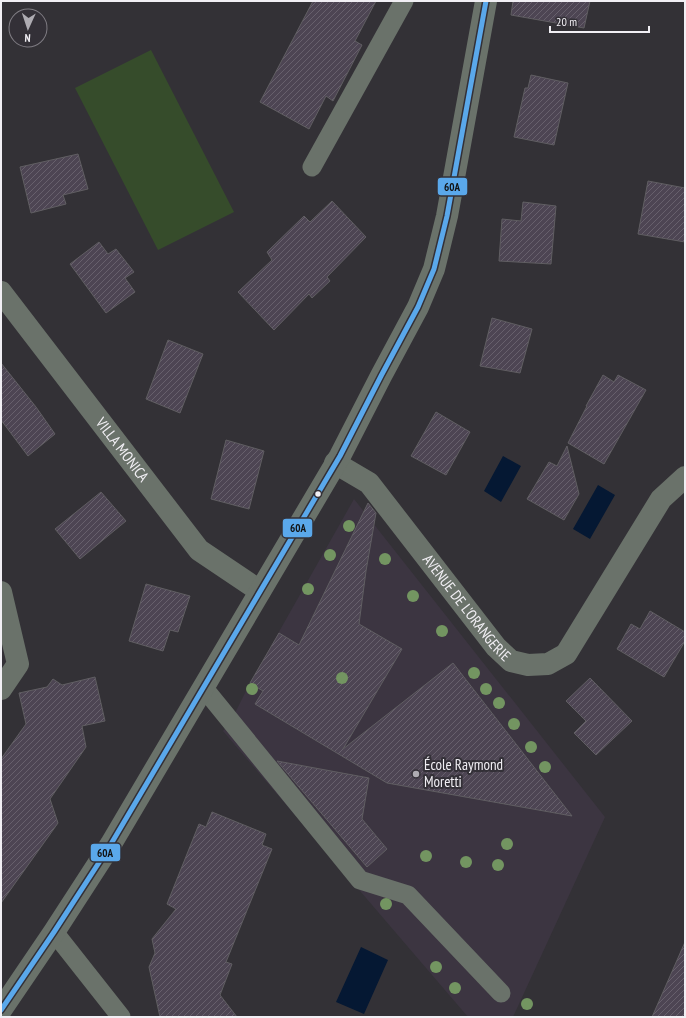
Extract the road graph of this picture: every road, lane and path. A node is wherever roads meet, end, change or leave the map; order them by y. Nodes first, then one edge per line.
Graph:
1 (404, 1) edge
2 (486, 1) edge
3 (312, 167) dead end
4 (1, 292) edge
5 (335, 463) junction
6 (685, 477) edge
7 (260, 591) junction
8 (1, 592) edge
9 (203, 687) junction
10 (1, 689) edge
11 (54, 932) junction
12 (501, 993) dead end
13 (1, 1010) edge
14 (121, 1017) edge

1 - 3 lane
2 - 5 street
4 - 7 street, VILLA MONICA
5 - 6 street, AVENUE DE L'ORANGERIE
5 - 7 street
7 - 9 street
8 - 10 street
9 - 11 street
9 - 12 lane
11 - 13 street
11 - 14 lane

